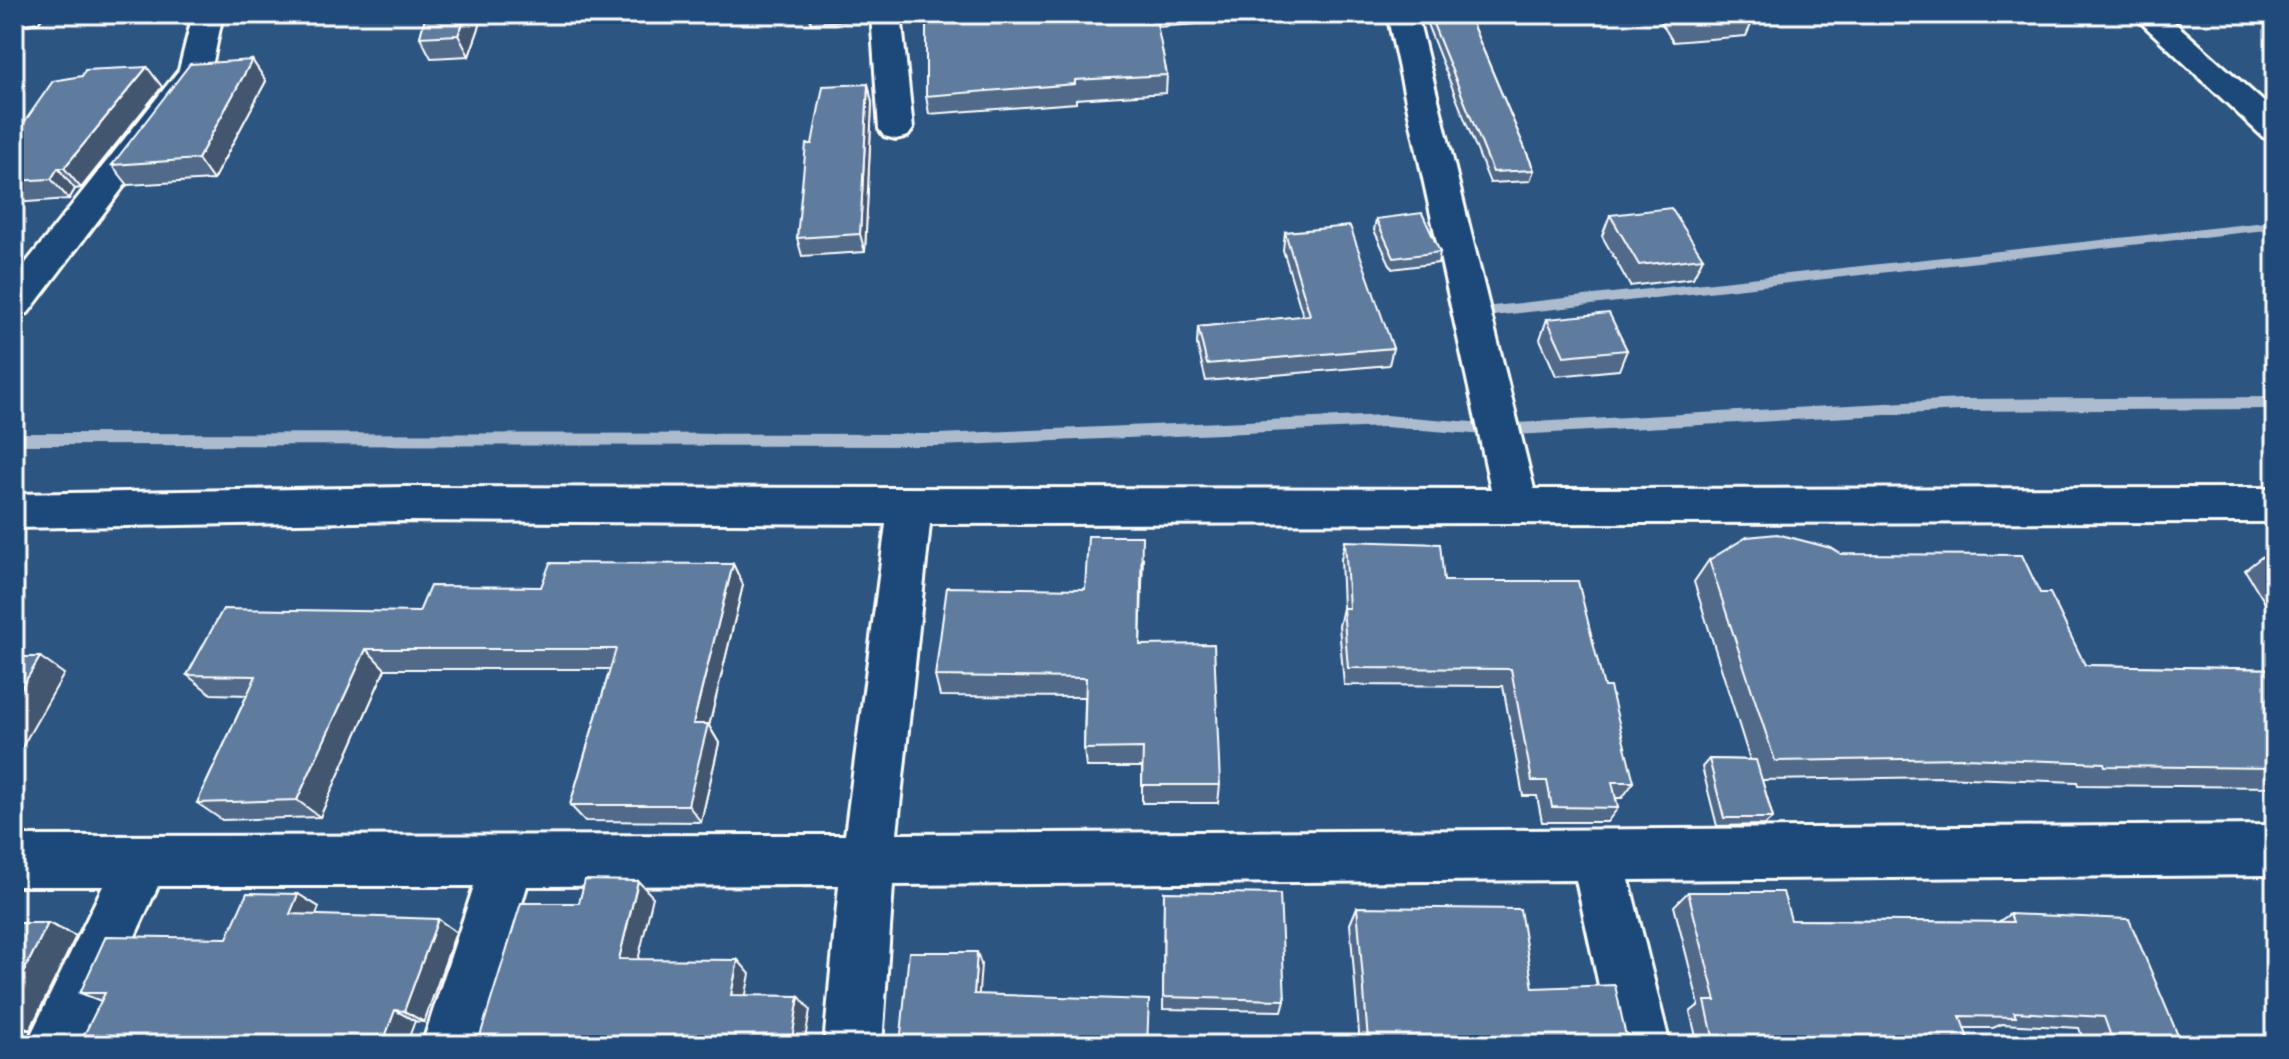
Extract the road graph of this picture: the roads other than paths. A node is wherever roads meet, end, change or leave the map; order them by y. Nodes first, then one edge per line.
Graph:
1 (27, 14) edge
2 (208, 14) edge
3 (886, 14) edge
4 (1402, 14) edge
5 (2147, 14) edge
6 (14, 16) edge
7 (896, 129) dead end
8 (2275, 130) edge
9 (14, 304) edge
10 (1516, 504) junction
11 (2275, 505) edge
12 (910, 507) junction
13 (16, 514) edge
14 (2275, 850) edge
15 (1597, 855) junction
16 (868, 860) junction
17 (14, 861) edge
18 (508, 861) junction
19 (142, 863) junction
20 (55, 1045) edge
21 (451, 1045) edge
22 (853, 1045) edge
23 (1641, 1045) edge

1 - 6 street
2 - 9 street
3 - 7 street
4 - 10 street
5 - 8 street
10 - 11 street
10 - 12 street
12 - 13 street
12 - 16 street
14 - 15 street
15 - 16 street
15 - 23 street
16 - 18 street
16 - 22 street
17 - 19 street
18 - 19 street
18 - 21 street
19 - 20 street

